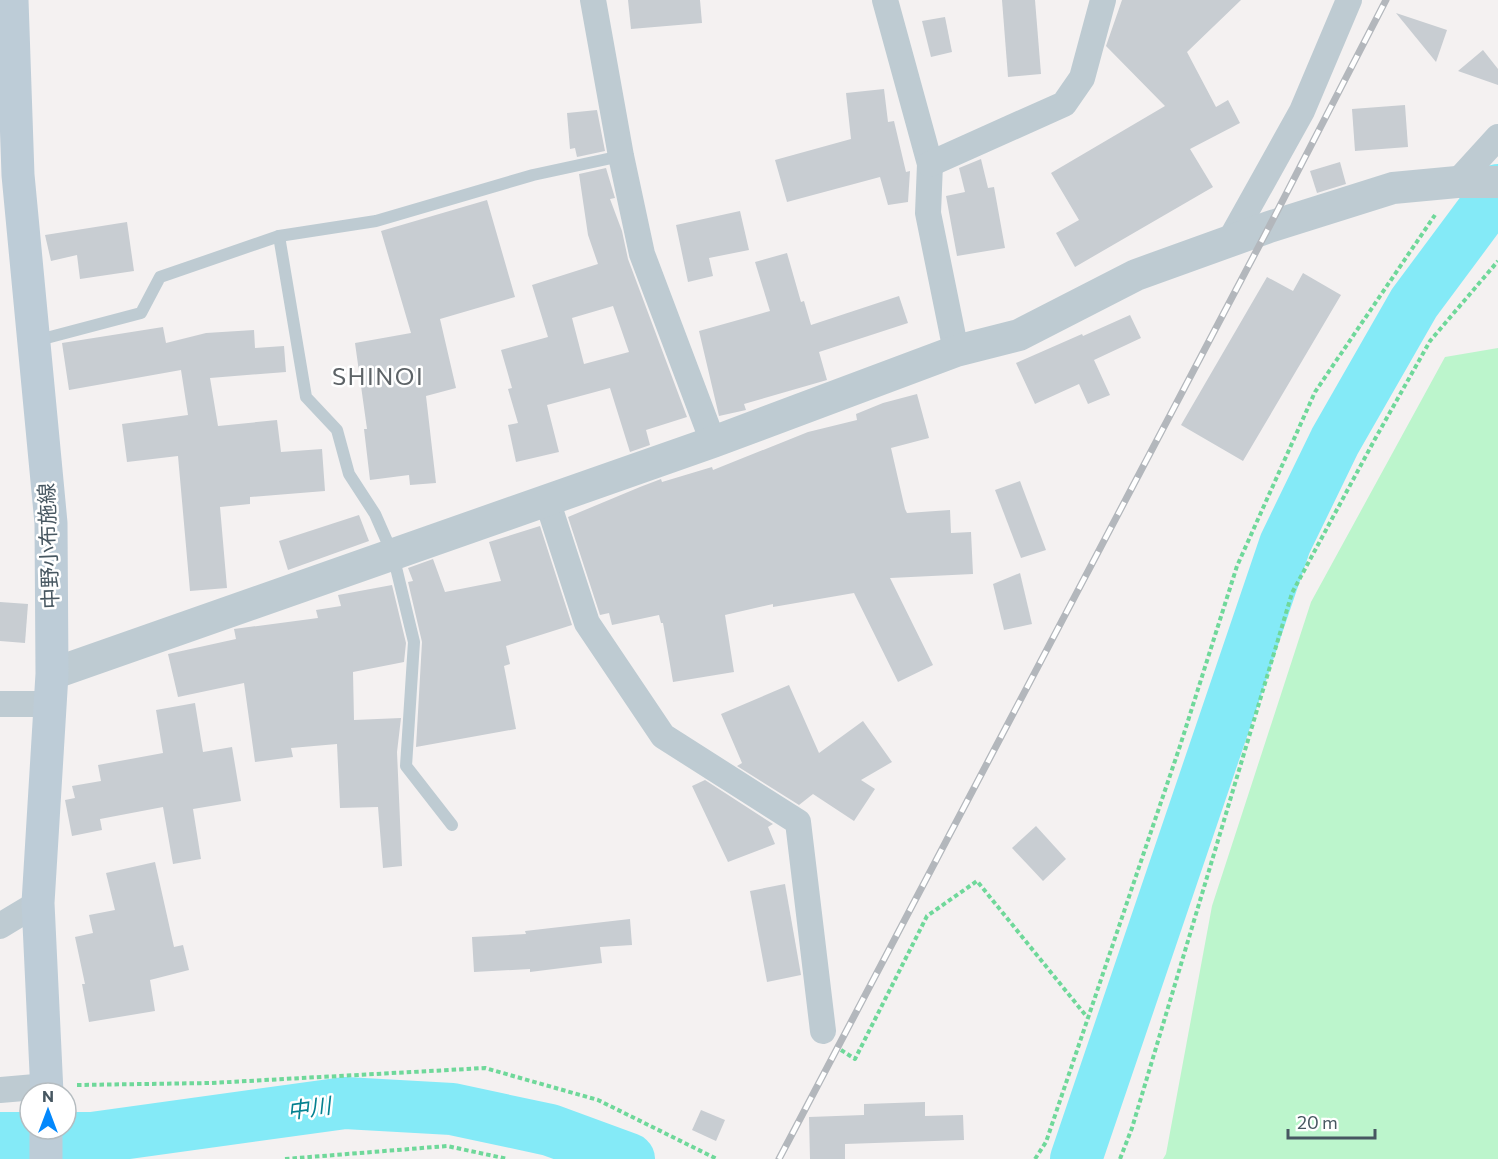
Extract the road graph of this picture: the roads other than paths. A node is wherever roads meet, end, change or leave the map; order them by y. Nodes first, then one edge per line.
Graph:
1 (12, 0) edge
2 (594, 0) edge
3 (885, 0) edge
4 (1103, 0) edge
5 (1348, 0) edge
6 (1498, 136) edge
7 (621, 156) junction
8 (930, 165) junction
9 (9, 176) edge
10 (1457, 182) junction
11 (1498, 182) edge
12 (279, 236) junction
13 (1229, 242) junction
14 (34, 342) junction
15 (956, 351) junction
16 (713, 442) junction
17 (547, 500) junction
18 (393, 555) junction
19 (51, 689) junction
20 (0, 704) edge
21 (452, 825) dead end
22 (38, 903) junction
23 (0, 926) edge
24 (823, 1031) road end
25 (47, 1081) edge
26 (0, 1090) edge
27 (18, 1090) edge
28 (46, 1141) edge
29 (46, 1159) edge

1 - 9 main road, 中野小布施線
2 - 7 street
3 - 8 street
4 - 8 street
5 - 13 street
6 - 10 street
7 - 12 lane
7 - 16 street
8 - 15 street
9 - 14 main road, 中野小布施線
10 - 11 street
10 - 13 street
12 - 14 lane
12 - 18 lane
13 - 15 street
14 - 19 main road, 中野小布施線
15 - 16 street
16 - 17 street
17 - 18 street
17 - 24 street
18 - 19 street
18 - 21 lane
19 - 20 street
19 - 22 main road, 中野小布施線
22 - 23 street
22 - 25 main road, 中野小布施線
26 - 27 street
28 - 29 main road

